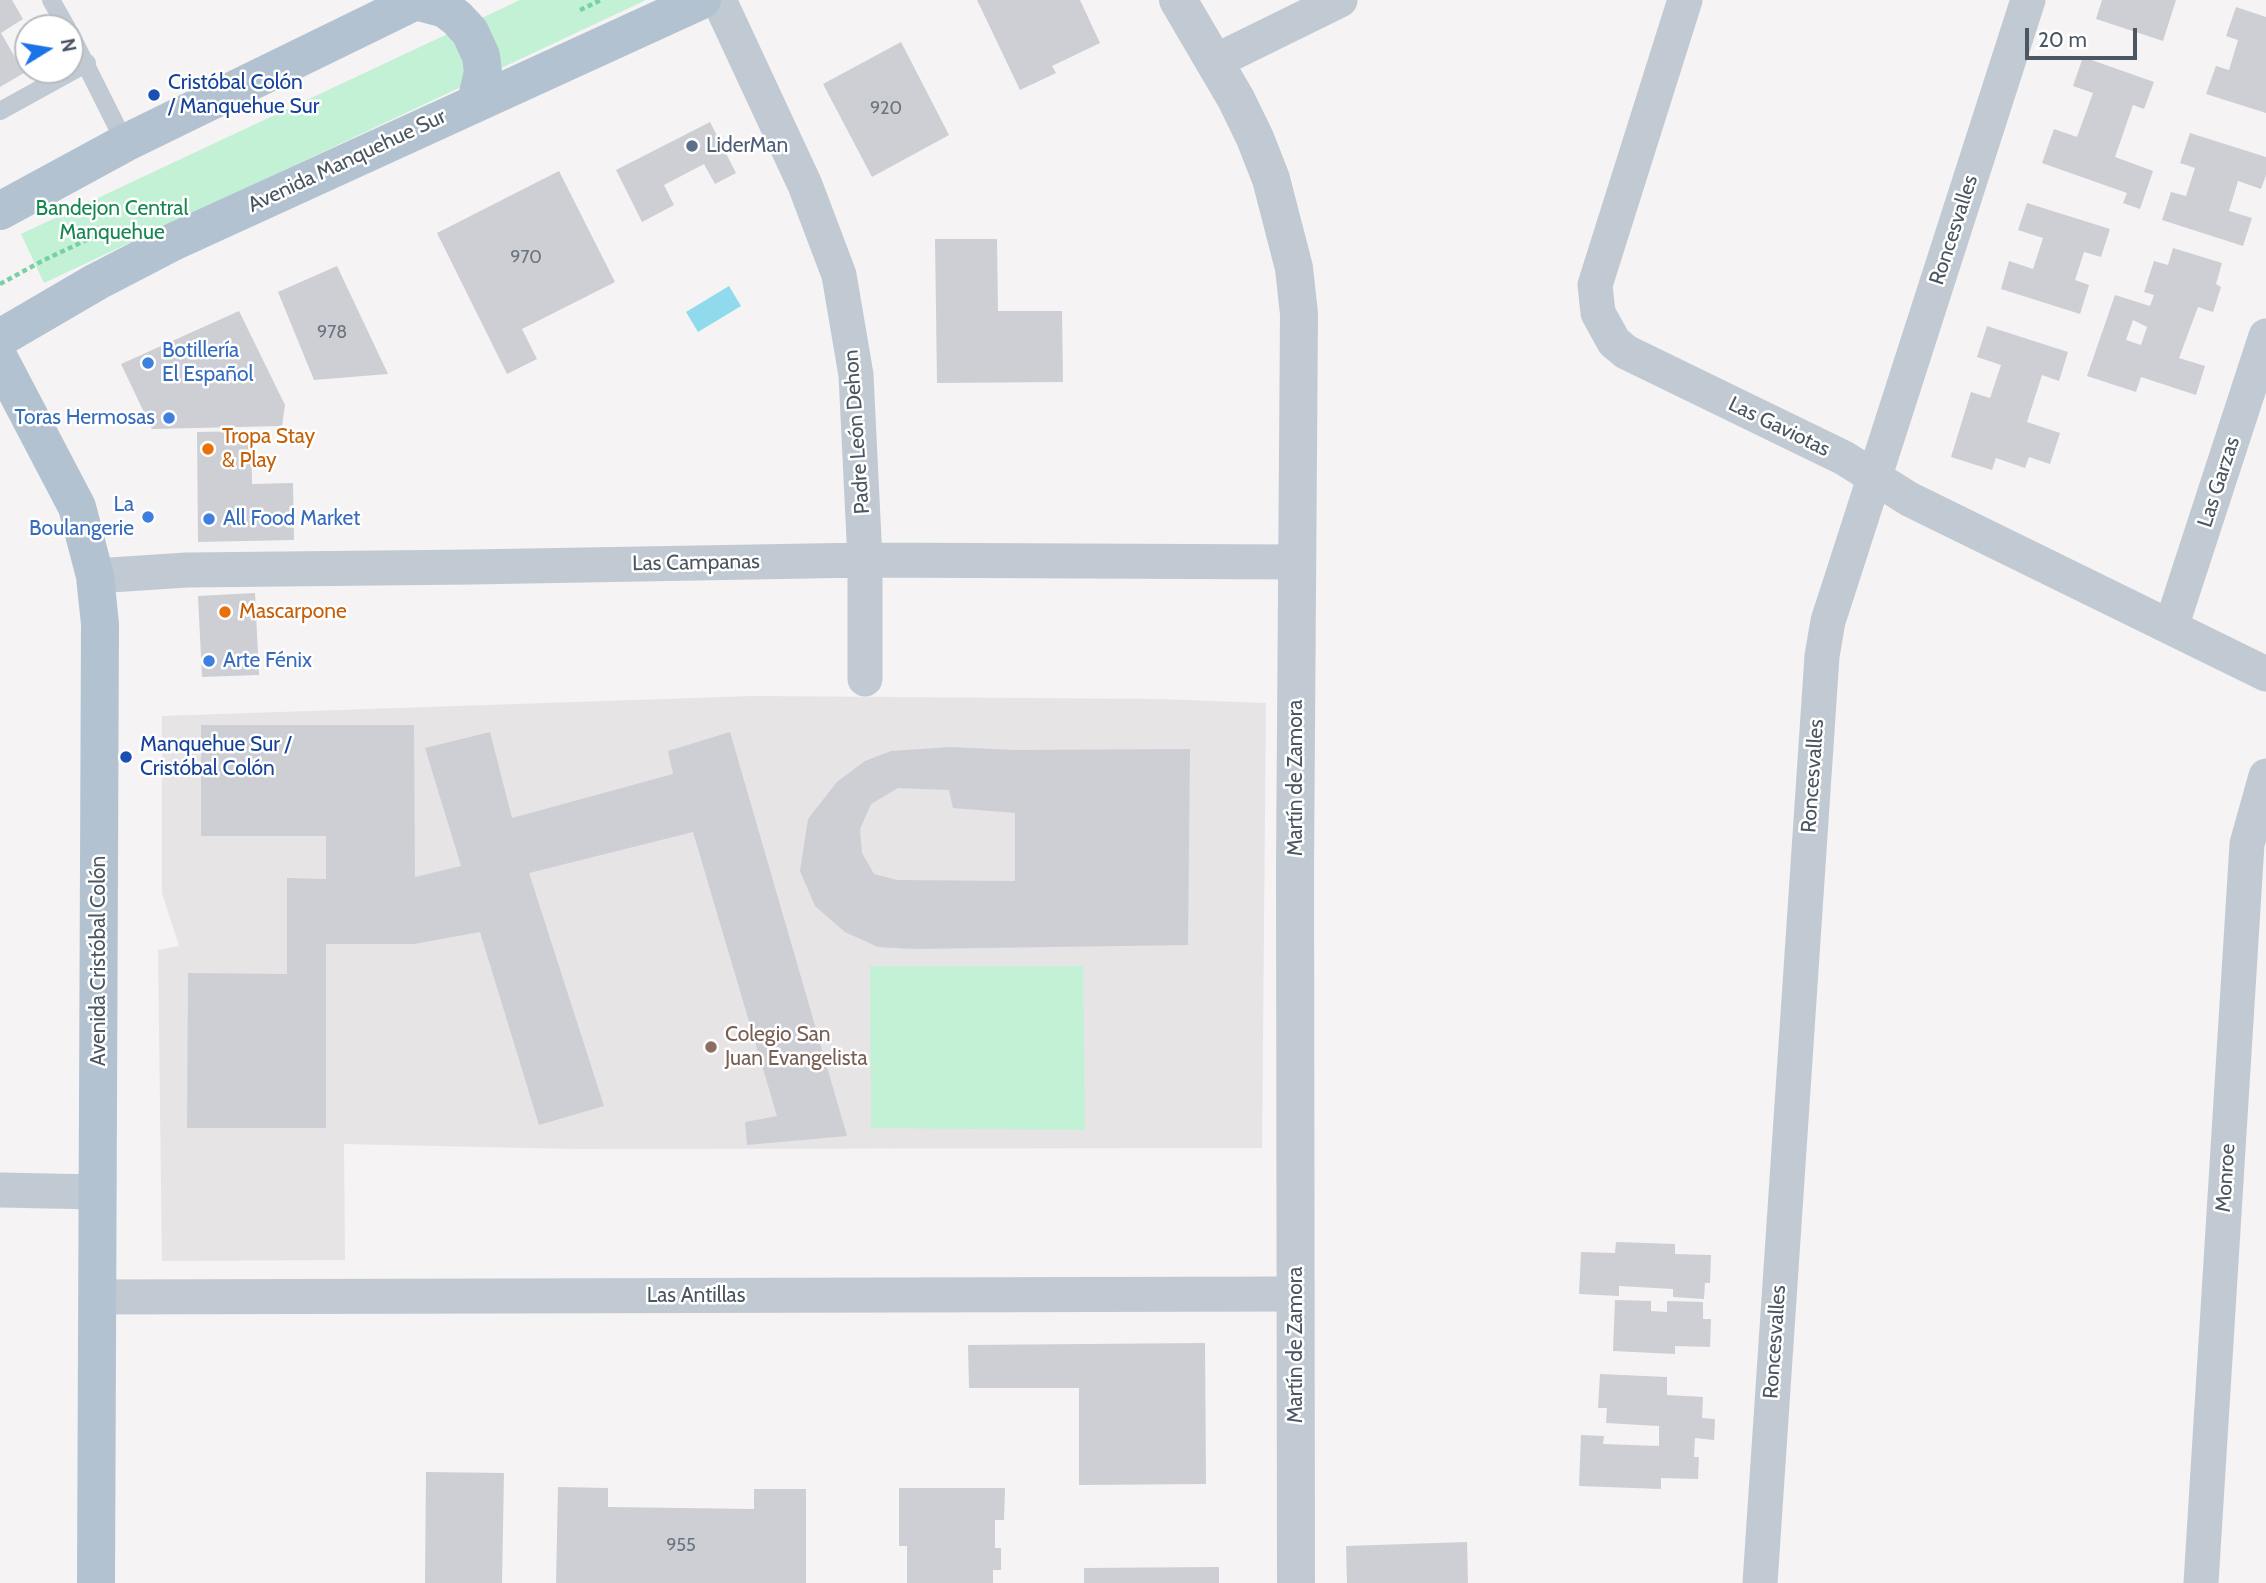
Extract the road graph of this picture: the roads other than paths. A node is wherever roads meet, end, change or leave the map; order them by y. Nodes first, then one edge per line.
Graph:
1 (702, 0) edge
2 (719, 0) edge
3 (1178, 0) edge
4 (1340, 0) edge
5 (1685, 0) edge
6 (2028, 0) edge
7 (417, 1) edge
8 (84, 58) edge
9 (1214, 62) junction
10 (87, 63) junction
11 (476, 102) junction
12 (0, 111) edge
13 (125, 143) junction
14 (0, 211) edge
15 (2266, 336) edge
16 (0, 338) edge
17 (0, 360) edge
18 (1874, 478) junction
19 (865, 559) junction
20 (1297, 562) junction
21 (96, 576) junction
22 (2171, 628) junction
23 (2266, 674) edge
24 (864, 679) dead end
25 (2266, 775) edge
26 (0, 1190) edge
27 (98, 1192) junction
28 (1296, 1294) junction
29 (97, 1297) junction
30 (96, 1583) edge
31 (1296, 1583) edge
32 (1760, 1583) edge
33 (2201, 1583) edge

1 - 11 main road, Avenida Manquehue Sur
2 - 19 street, Padre León Dehon
3 - 9 street, Martín de Zamora
4 - 9 street
5 - 18 street, Las Gaviotas
6 - 18 street, Roncesvalles
7 - 11 main road
7 - 13 main road
8 - 10 lane
9 - 20 street, Martín de Zamora
10 - 12 lane
10 - 13 lane
11 - 16 main road, Avenida Manquehue Sur
13 - 14 main road
15 - 22 street, Las Garzas
17 - 21 main road, Avenida Cristóbal Colón
18 - 22 street, Las Gaviotas
18 - 32 street, Roncesvalles
19 - 20 street, Las Campanas
19 - 21 street, Las Campanas
19 - 24 street, Padre León Dehon
20 - 28 street, Martín de Zamora
21 - 27 main road, Avenida Cristóbal Colón
22 - 23 street, Las Gaviotas
25 - 33 street, Monroe
26 - 27 street
27 - 29 main road, Avenida Cristóbal Colón
28 - 29 street, Las Antillas
28 - 31 street, Martín de Zamora
29 - 30 main road, Avenida Cristóbal Colón

